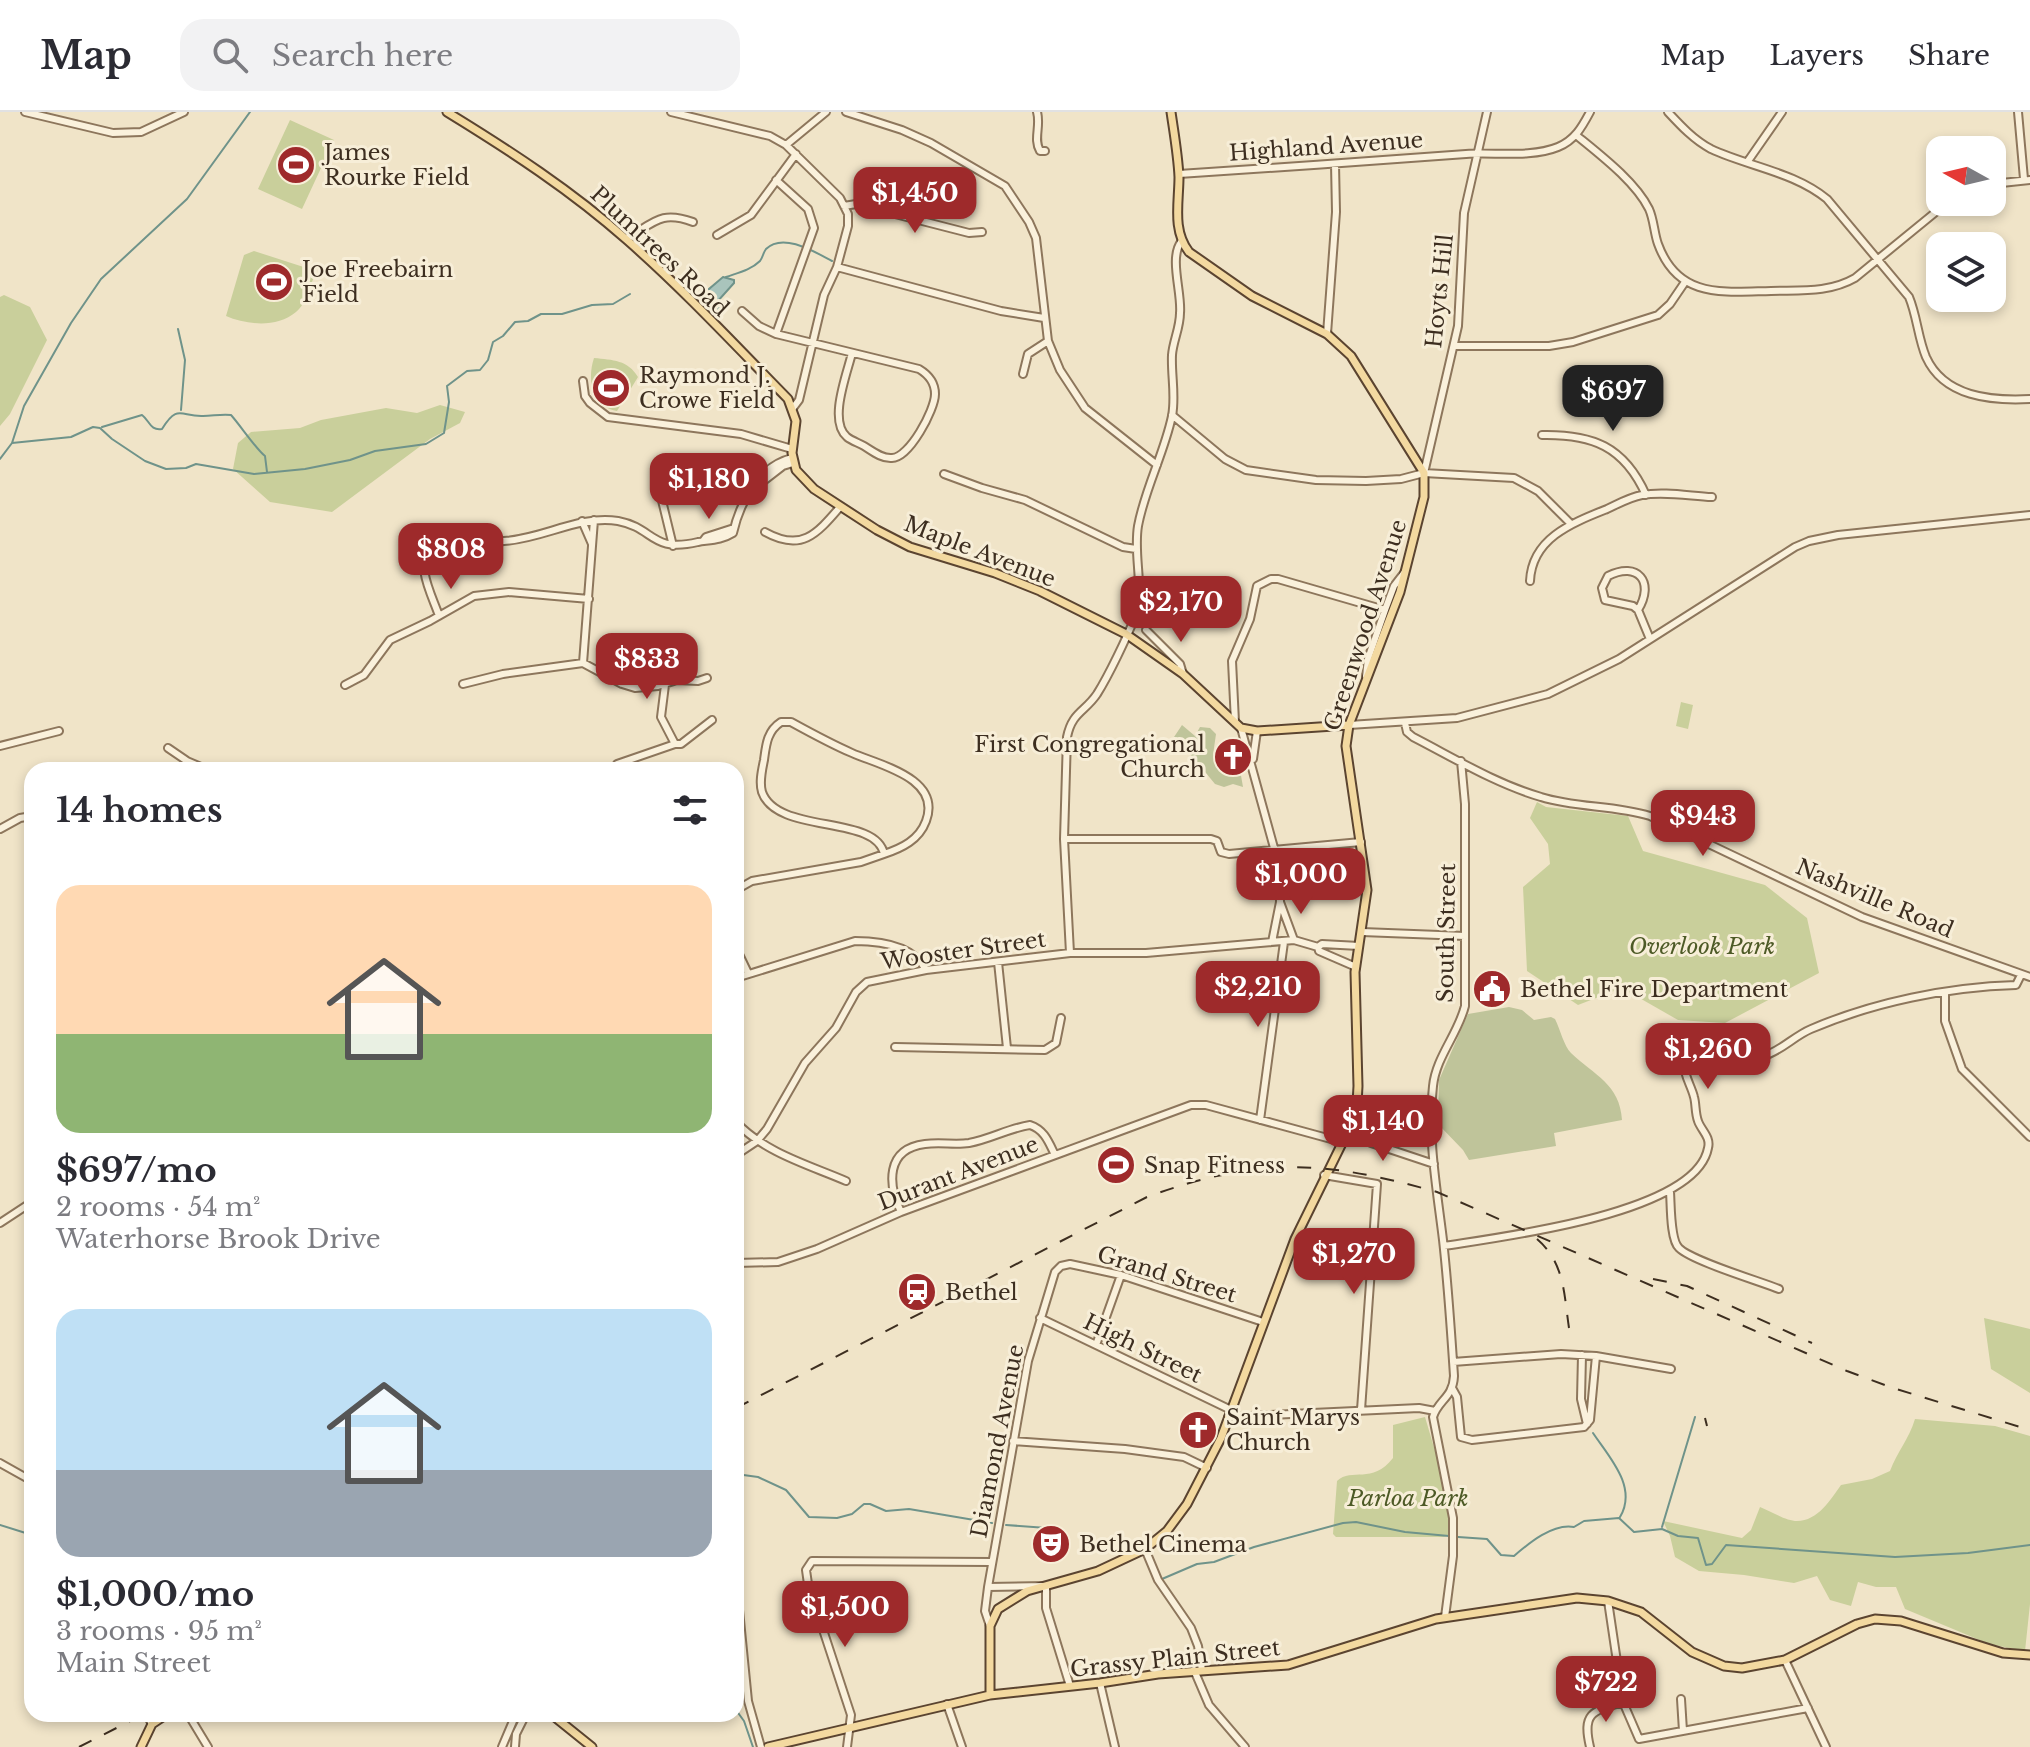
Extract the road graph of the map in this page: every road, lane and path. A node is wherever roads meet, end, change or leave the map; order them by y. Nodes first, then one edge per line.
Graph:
1 (25, 112) edge
2 (184, 112) edge
3 (447, 112) edge
4 (671, 112) edge
5 (826, 112) edge
6 (846, 112) edge
7 (1037, 112) edge
8 (1171, 112) edge
9 (1487, 112) edge
10 (1590, 112) edge
11 (1668, 112) edge
12 (1782, 112) edge
13 (2018, 112) edge
14 (1576, 135) junction
15 (786, 145) junction
16 (1045, 151) dead end
17 (1477, 153) junction
18 (796, 154) junction
19 (1748, 161) junction
20 (1335, 164) junction
21 (1179, 174) junction
22 (2027, 179) edge
23 (776, 180) junction
24 (2006, 182) edge
25 (844, 206) junction
26 (1931, 216) edge
27 (693, 222) dead end
28 (982, 232) dead end
29 (717, 235) dead end
30 (626, 239) junction
31 (1181, 242) junction
32 (1879, 258) junction
33 (837, 267) junction
34 (1685, 282) junction
35 (742, 311) dead end
36 (1044, 318) junction
37 (776, 334) junction
38 (1327, 334) junction
39 (1048, 341) junction
40 (813, 343) junction
41 (1454, 346) junction
42 (852, 353) junction
43 (1023, 374) dead end
44 (583, 381) dead end
45 (2030, 399) edge
46 (793, 408) junction
47 (1172, 415) junction
48 (1542, 435) dead end
49 (792, 457) junction
50 (1157, 465) junction
51 (1424, 473) junction
52 (944, 474) dead end
53 (1646, 495) junction
54 (1712, 497) dead end
55 (662, 500) dead end
56 (840, 507) junction
57 (2030, 515) edge
58 (594, 520) junction
59 (582, 521) junction
60 (1571, 524) junction
61 (765, 532) dead end
62 (673, 546) junction
63 (593, 547) junction
64 (1136, 549) junction
65 (1404, 573) junction
66 (1530, 581) dead end
67 (589, 599) junction
68 (1385, 610) junction
69 (1638, 610) junction
70 (439, 616) junction
71 (1146, 630) dead end
72 (1126, 634) junction
73 (1650, 639) junction
74 (632, 645) dead end
75 (583, 663) junction
76 (1183, 674) junction
77 (707, 678) dead end
78 (1366, 682) junction
79 (463, 684) dead end
80 (345, 685) dead end
81 (665, 685) junction
82 (712, 720) dead end
83 (1405, 723) junction
84 (1238, 725) junction
85 (1349, 725) junction
86 (59, 731) dead end
87 (1257, 731) junction
88 (675, 744) junction
89 (0, 746) edge
90 (168, 748) dead end
91 (1461, 761) junction
92 (189, 762) edge
93 (623, 762) edge
94 (1253, 766) junction
95 (24, 817) edge
96 (0, 829) edge
97 (1064, 839) junction
98 (1361, 842) junction
99 (1276, 850) junction
100 (884, 854) junction
101 (744, 887) edge
102 (1280, 902) junction
103 (1362, 932) junction
104 (1465, 936) junction
105 (1294, 940) junction
106 (1272, 942) junction
107 (1284, 942) junction
108 (1359, 946) junction
109 (1318, 947) junction
110 (1070, 953) junction
111 (998, 962) junction
112 (744, 965) edge
113 (1356, 967) junction
114 (926, 970) junction
115 (748, 973) junction
116 (744, 975) edge
117 (2021, 975) junction
118 (2030, 977) edge
119 (1945, 992) junction
120 (1061, 1018) dead end
121 (895, 1047) dead end
122 (1007, 1048) junction
123 (1260, 1120) junction
124 (744, 1129) edge
125 (1349, 1129) junction
126 (2030, 1137) edge
127 (757, 1141) junction
128 (1342, 1142) junction
129 (744, 1150) edge
130 (1055, 1155) junction
131 (1434, 1164) junction
132 (1324, 1175) junction
133 (846, 1181) dead end
134 (1670, 1192) junction
135 (24, 1207) edge
136 (901, 1212) junction
137 (0, 1223) edge
138 (1444, 1246) junction
139 (744, 1263) edge
140 (1061, 1266) joint
141 (1121, 1275) junction
142 (1779, 1289) dead end
143 (1040, 1318) junction
144 (1263, 1322) junction
145 (1096, 1345) junction
146 (1582, 1355) junction
147 (1596, 1356) junction
148 (1453, 1362) junction
149 (1671, 1369) dead end
150 (1452, 1388) junction
151 (1361, 1410) junction
152 (1435, 1411) junction
153 (1230, 1414) junction
154 (1587, 1424) junction
155 (1013, 1441) junction
156 (0, 1463) edge
157 (1207, 1468) junction
158 (24, 1475) edge
159 (1145, 1549) junction
160 (992, 1562) junction
161 (1046, 1586) junction
162 (988, 1587) junction
163 (1608, 1601) junction
164 (1445, 1617) junction
165 (990, 1626) junction
166 (2030, 1655) edge
167 (1785, 1660) junction
168 (744, 1668) edge
169 (1198, 1670) junction
170 (1100, 1683) junction
171 (1070, 1686) junction
172 (990, 1695) junction
173 (1681, 1699) dead end
174 (1623, 1702) junction
175 (947, 1704) junction
176 (1808, 1708) junction
177 (155, 1722) edge
178 (193, 1722) edge
179 (513, 1722) edge
180 (522, 1722) edge
181 (561, 1722) edge
182 (152, 1724) joint
183 (851, 1726) junction
184 (1683, 1731) junction
185 (1638, 1743) edge
186 (141, 1747) edge
187 (208, 1747) edge
188 (502, 1747) edge
189 (515, 1747) edge
190 (592, 1747) edge
191 (761, 1747) edge
192 (768, 1747) edge
193 (847, 1747) edge
194 (962, 1747) edge
195 (1115, 1747) edge
196 (1245, 1747) edge
197 (1590, 1747) edge
198 (1826, 1747) edge

1 - 2 street
3 - 30 main road, Plumtrees Road
4 - 15 street
5 - 15 street
6 - 36 street
7 - 16 street
8 - 21 main road
9 - 17 street, Hoyts Hill
10 - 14 street
11 - 19 street
12 - 19 street
13 - 22 street
14 - 17 street, Highland Avenue
14 - 34 street
15 - 18 street
17 - 20 street, Highland Avenue
17 - 41 street, Hoyts Hill
18 - 23 street
18 - 25 street
19 - 32 street
20 - 21 street, Highland Avenue
20 - 38 street
21 - 31 main road
22 - 24 street
23 - 29 street
23 - 37 street
25 - 28 street
25 - 33 street
26 - 32 street
27 - 30 street
30 - 46 main road, Plumtrees Road
31 - 38 main road
31 - 47 street
32 - 34 street
32 - 45 street
33 - 36 street
33 - 40 street
34 - 41 street
35 - 37 street
36 - 39 street
37 - 40 street
38 - 51 main road
39 - 43 street
39 - 50 street
40 - 42 street
40 - 46 street
41 - 51 street, Hoyts Hill
42 - 42 street
44 - 49 street
46 - 49 main road
47 - 50 street
47 - 51 street
48 - 53 street
49 - 56 main road, Maple Avenue
49 - 62 street
50 - 64 street
51 - 60 street
51 - 65 main road, Greenwood Avenue
52 - 64 street
53 - 54 street
53 - 60 street
55 - 62 street
56 - 61 street
56 - 72 main road, Maple Avenue
57 - 73 street
58 - 59 street
58 - 62 street
58 - 63 street
59 - 63 street
59 - 70 street
60 - 66 street
63 - 67 street
64 - 72 street
65 - 68 street
65 - 78 main road, Greenwood Avenue
67 - 70 street
67 - 75 street
68 - 78 street
68 - 84 street
69 - 69 street
69 - 73 street
70 - 80 street
71 - 76 street
72 - 76 main road, Maple Avenue
72 - 97 street
73 - 83 street
74 - 81 street
75 - 79 street
75 - 81 street
76 - 84 main road, Maple Avenue
77 - 81 street
78 - 85 main road, Greenwood Avenue
81 - 88 street
82 - 88 street
83 - 85 street
83 - 91 street, Nashville Road
84 - 87 main road
84 - 94 street
85 - 87 main road
85 - 98 main road, Greenwood Avenue
86 - 89 street
87 - 94 street
88 - 93 street
90 - 92 street
91 - 104 street, South Street
91 - 117 street, Nashville Road
94 - 99 street
95 - 96 street
97 - 99 street
97 - 110 street
98 - 99 street
98 - 103 main road, Greenwood Avenue
99 - 102 street
100 - 100 street
100 - 101 street
102 - 105 street
102 - 106 street
103 - 104 street
103 - 108 main road, Greenwood Avenue
104 - 131 street, South Street
105 - 107 street, Wooster Street
105 - 109 street
106 - 107 street, Wooster Street
106 - 110 street, Wooster Street
107 - 123 street
108 - 109 street
108 - 113 main road, Greenwood Avenue
109 - 113 street
110 - 111 street, Wooster Street
111 - 114 street, Wooster Street
111 - 122 street
112 - 115 street
113 - 125 main road, Greenwood Avenue
114 - 115 street
114 - 127 street, Wooster Street
115 - 116 street
117 - 118 street, Nashville Road
117 - 119 street
119 - 126 street
119 - 134 street
120 - 122 street
121 - 122 street
123 - 128 street
123 - 130 street, Durant Avenue
124 - 127 street
125 - 128 main road, Greenwood Avenue
125 - 131 street
127 - 129 street, Wooster Street
127 - 133 street
128 - 132 main road, Greenwood Avenue
130 - 136 street, Durant Avenue
130 - 136 street
131 - 138 street, South Street
132 - 144 main road, Greenwood Avenue
132 - 151 street
134 - 138 street
134 - 142 street
135 - 137 street
136 - 139 street, Durant Avenue
138 - 148 street, South Street
140 - 141 street, Grand Street
140 - 143 street, Diamond Avenue
141 - 144 street, Grand Street
141 - 145 street
143 - 145 street, High Street
143 - 155 street, Diamond Avenue
144 - 153 main road, Greenwood Avenue
145 - 153 street, High Street
146 - 147 street
146 - 148 street
146 - 154 street
147 - 149 street
147 - 154 street
148 - 150 street, South Street
150 - 152 street
150 - 154 street, South Street
151 - 152 street
151 - 153 street
152 - 164 street
153 - 157 main road, Greenwood Avenue
155 - 157 street
155 - 160 street, Diamond Avenue
156 - 158 street
157 - 159 main road, Greenwood Avenue
159 - 161 main road, Greenwood Avenue
159 - 169 street
160 - 162 street, Diamond Avenue
160 - 183 street
161 - 162 street
161 - 165 main road, Greenwood Avenue
161 - 171 street
162 - 165 street, Diamond Avenue
163 - 164 main road, Grassy Plain Street
163 - 167 main road, Grassy Plain Street
163 - 174 street
164 - 169 main road, Grassy Plain Street
165 - 172 main road
166 - 167 main road, Grassy Plain Street
167 - 176 street
168 - 191 street
169 - 170 main road, Grassy Plain Street
169 - 196 street
170 - 171 main road, Grassy Plain Street
170 - 195 street
171 - 172 main road, Grassy Plain Street
172 - 175 main road, Grassy Plain Street
173 - 184 street
174 - 185 street
174 - 197 street
175 - 183 main road, Grassy Plain Street
175 - 194 street
176 - 184 street
176 - 198 street
177 - 182 main road
178 - 187 street
179 - 188 street
180 - 189 street
181 - 190 main road
182 - 186 main road
183 - 192 main road, Grassy Plain Street
183 - 193 street
184 - 185 street

